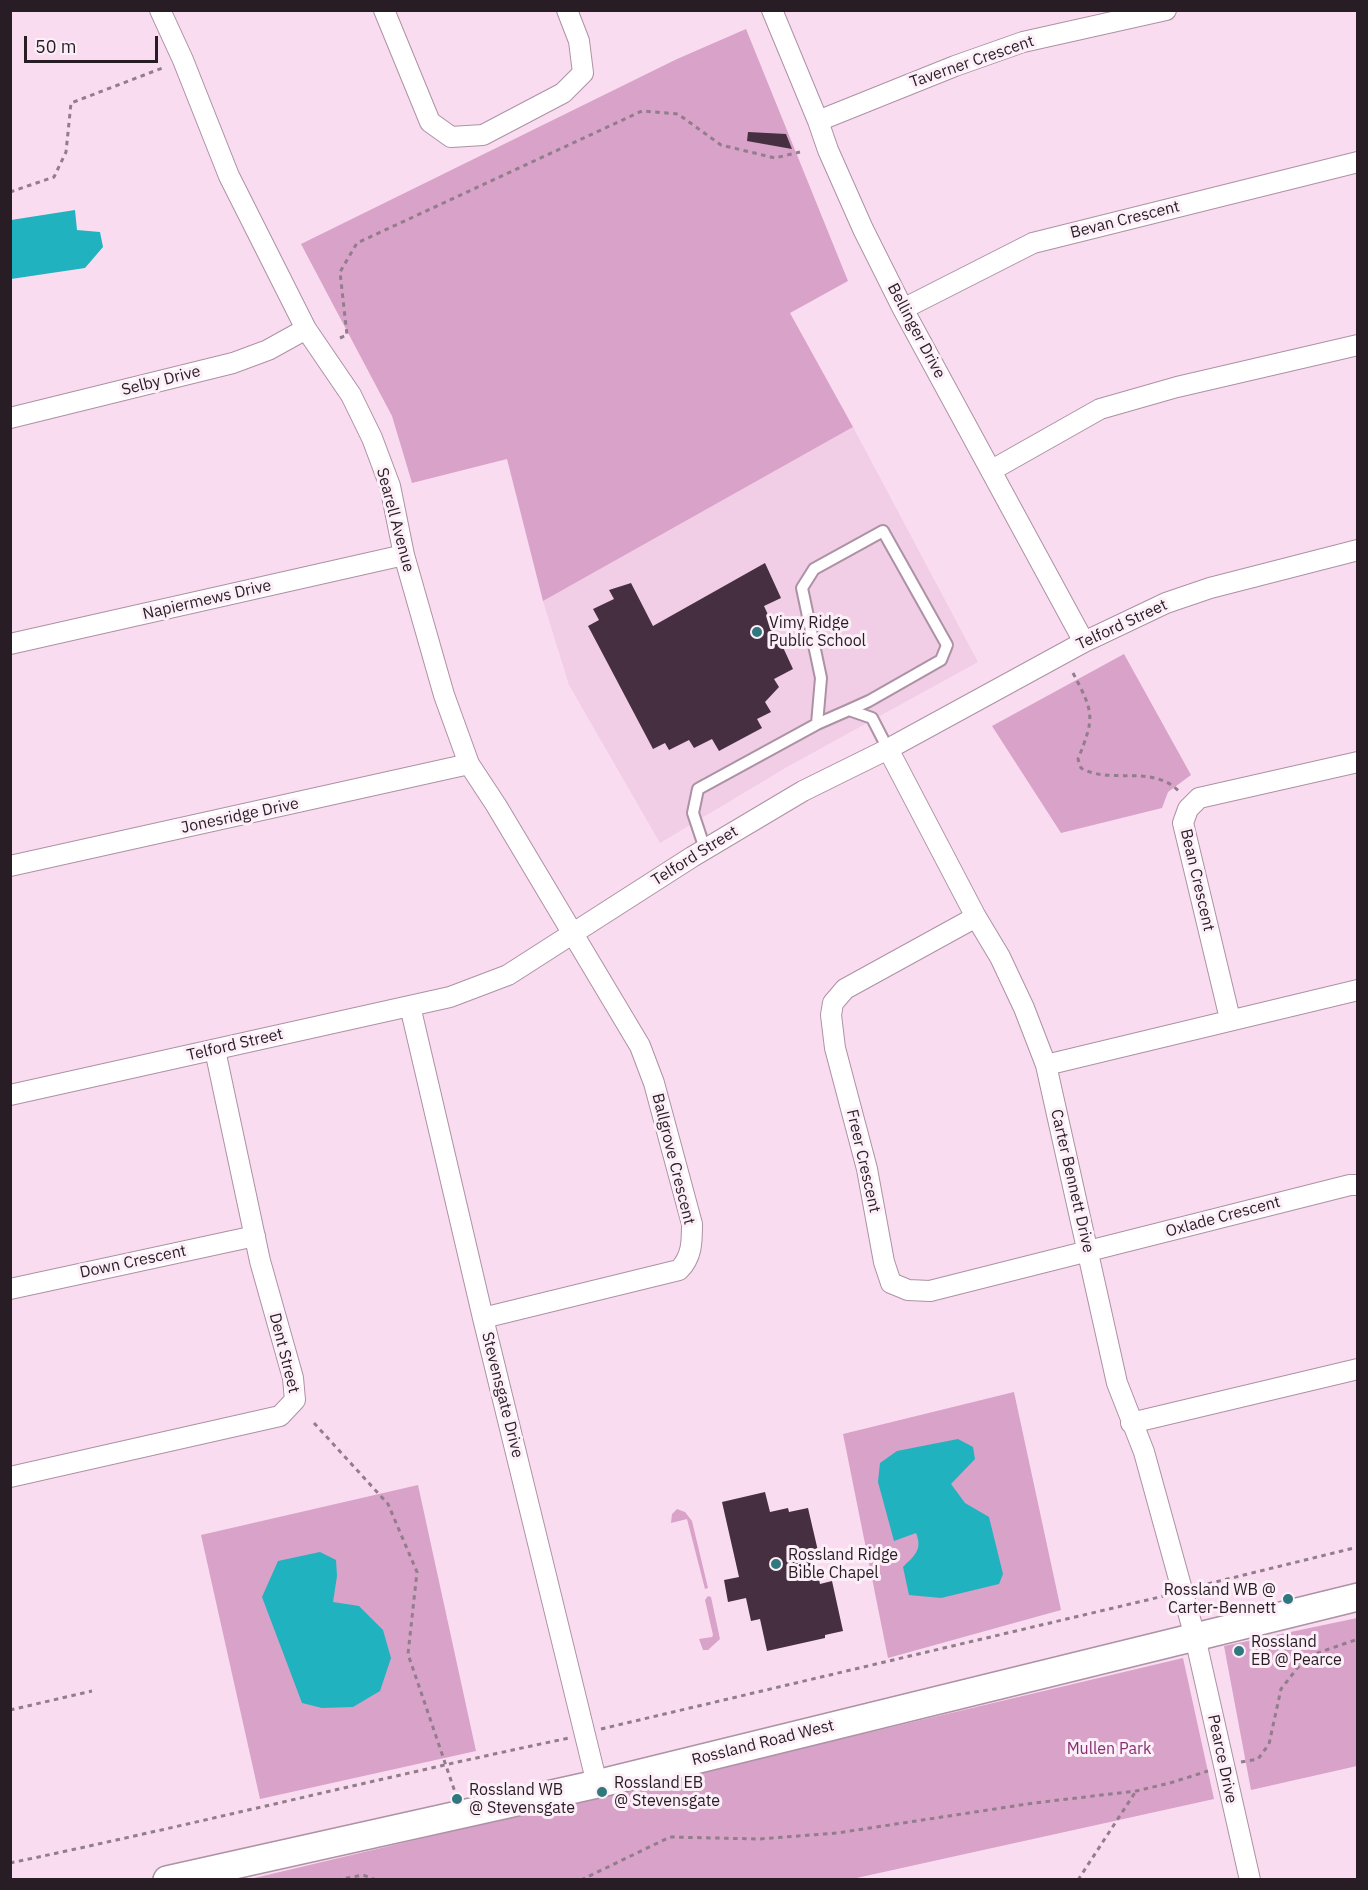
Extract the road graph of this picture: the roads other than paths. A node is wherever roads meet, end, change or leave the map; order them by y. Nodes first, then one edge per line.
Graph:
1 (160, 10) edge
2 (384, 10) edge
3 (567, 10) edge
4 (772, 10) edge
5 (1166, 10) edge
6 (818, 121) junction
7 (1358, 162) edge
8 (903, 309) junction
9 (306, 329) junction
10 (1358, 345) edge
11 (10, 418) edge
12 (992, 470) junction
13 (1358, 550) edge
14 (404, 555) junction
15 (1084, 642) junction
16 (10, 644) edge
17 (849, 710) junction
18 (817, 724) junction
19 (888, 749) junction
20 (1358, 762) edge
21 (469, 764) junction
22 (705, 849) junction
23 (10, 866) edge
24 (976, 917) junction
25 (573, 935) junction
26 (1358, 990) edge
27 (410, 1006) junction
28 (1230, 1019) junction
29 (215, 1050) junction
30 (1046, 1065) junction
31 (10, 1095) edge
32 (1358, 1185) edge
33 (255, 1236) junction
34 (1088, 1252) junction
35 (10, 1289) edge
36 (483, 1318) junction
37 (1358, 1370) edge
38 (1131, 1423) junction
39 (10, 1477) edge
40 (1358, 1597) edge
41 (1195, 1637) junction
42 (597, 1784) junction
43 (166, 1880) edge
44 (1250, 1880) edge

1 - 9 street, Searell Avenue
2 - 3 street
4 - 6 street, Bellinger Drive
5 - 6 street, Taverner Crescent
6 - 8 street, Bellinger Drive
7 - 8 street, Bevan Crescent
8 - 12 street, Bellinger Drive
9 - 11 street, Selby Drive
9 - 14 street, Searell Avenue
10 - 12 street
12 - 15 street, Bellinger Drive
13 - 15 street, Telford Street
14 - 16 street, Napiermews Drive
14 - 21 street, Searell Avenue
15 - 19 street, Telford Street
17 - 18 lane
17 - 18 lane
17 - 19 lane
18 - 22 lane
19 - 22 street, Telford Street
19 - 24 street, Carter Bennett Drive
20 - 28 street, Bean Crescent
21 - 23 street, Jonesridge Drive
21 - 25 street, Searell Avenue
22 - 25 street, Telford Street
24 - 30 street, Carter Bennett Drive
24 - 34 street, Freer Crescent
25 - 27 street, Telford Street
25 - 36 street, Ballgrove Crescent
26 - 28 street
27 - 29 street, Telford Street
27 - 36 street, Stevensgate Drive
28 - 30 street
29 - 31 street, Telford Street
29 - 33 street, Dent Street
30 - 34 street, Carter Bennett Drive
32 - 34 street, Oxlade Crescent
33 - 35 street, Down Crescent
33 - 39 street, Dent Street
34 - 38 street, Carter Bennett Drive
36 - 42 street, Stevensgate Drive
37 - 38 street
38 - 41 street, Carter Bennett Drive
40 - 41 main road, Rossland Road West
41 - 42 main road, Rossland Road West
41 - 44 street, Pearce Drive
42 - 43 main road, Rossland Road West

